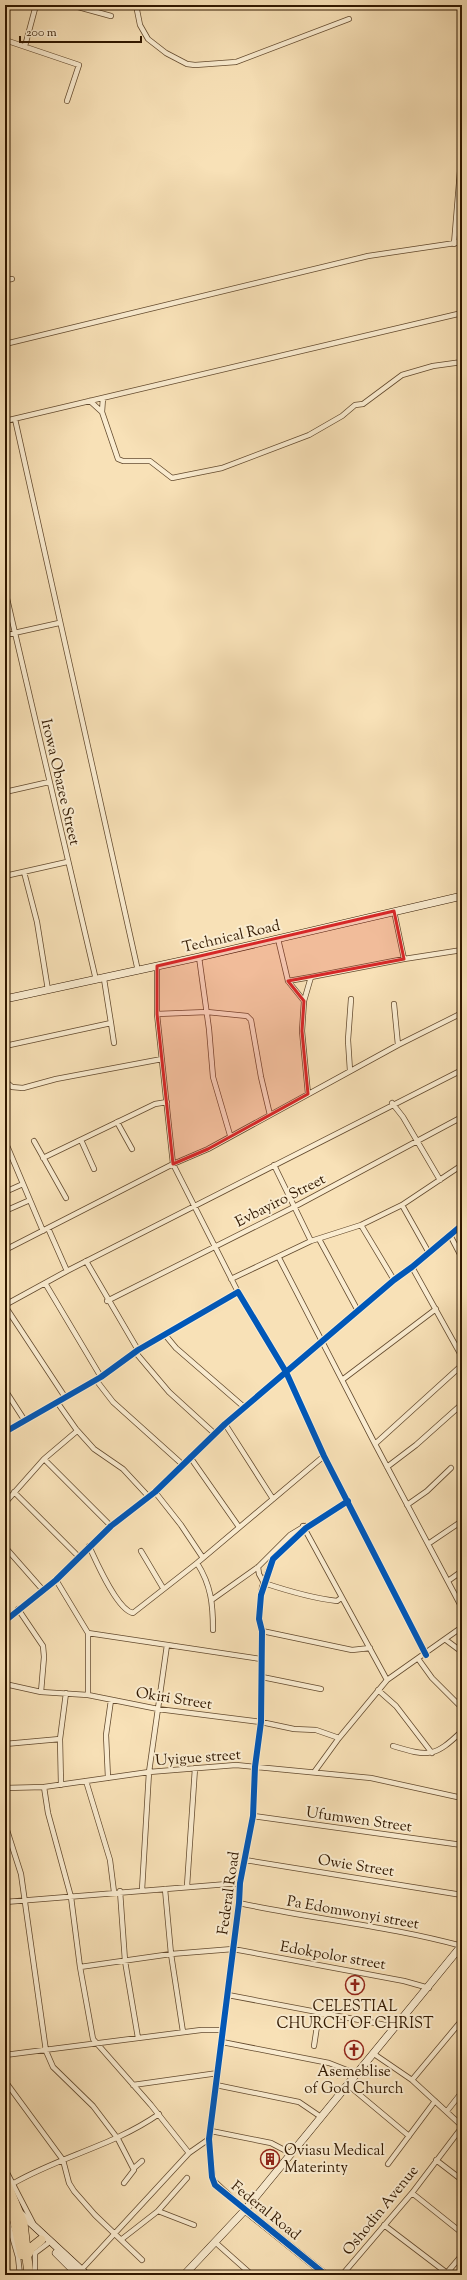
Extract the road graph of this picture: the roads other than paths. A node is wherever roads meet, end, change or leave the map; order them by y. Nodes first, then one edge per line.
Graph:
1 (36, 5) edge
2 (71, 5) edge
3 (136, 5) edge
4 (111, 16) dead end
5 (349, 19) dead end
6 (5, 40) edge
7 (25, 46) junction
8 (67, 101) dead end
9 (462, 147) edge
10 (462, 242) edge
11 (454, 244) junction
12 (12, 279) dead end
13 (5, 280) edge
14 (462, 313) edge
15 (5, 344) edge
16 (462, 362) edge
17 (103, 398) junction
18 (90, 402) junction
19 (102, 412) junction
20 (15, 418) junction
21 (5, 421) edge
22 (5, 590) edge
23 (59, 623) junction
24 (14, 633) junction
25 (5, 635) edge
26 (48, 782) junction
27 (5, 792) edge
28 (67, 862) junction
29 (24, 872) junction
30 (5, 876) edge
31 (462, 896) edge
32 (394, 911) junction
33 (278, 939) junction
34 (462, 950) edge
35 (199, 957) junction
36 (404, 958) junction
37 (157, 966) junction
38 (138, 970) junction
39 (311, 977) junction
40 (104, 979) junction
41 (96, 980) junction
42 (288, 981) junction
43 (48, 990) junction
44 (5, 999) edge
45 (351, 999) dead end
46 (304, 1001) junction
47 (394, 1004) dead end
48 (207, 1012) junction
49 (462, 1013) edge
50 (157, 1014) junction
51 (111, 1023) junction
52 (114, 1043) dead end
53 (398, 1045) junction
54 (5, 1046) edge
55 (162, 1059) junction
56 (462, 1070) edge
57 (350, 1071) junction
58 (5, 1081) edge
59 (308, 1094) junction
60 (167, 1102) junction
61 (392, 1103) junction
62 (270, 1115) junction
63 (462, 1117) edge
64 (118, 1122) junction
65 (230, 1136) junction
66 (80, 1140) junction
67 (34, 1141) dead end
68 (418, 1141) junction
69 (5, 1142) edge
70 (132, 1149) dead end
71 (43, 1158) junction
72 (173, 1164) junction
73 (274, 1165) junction
74 (462, 1165) edge
75 (94, 1169) dead end
76 (440, 1180) junction
77 (22, 1184) junction
78 (5, 1192) edge
79 (66, 1198) dead end
80 (30, 1200) junction
81 (402, 1205) junction
82 (294, 1206) junction
83 (194, 1207) junction
84 (5, 1211) edge
85 (361, 1225) junction
86 (462, 1225) edge
87 (45, 1229) junction
88 (450, 1235) junction
89 (319, 1239) junction
90 (311, 1241) junction
91 (214, 1247) junction
92 (5, 1250) edge
93 (429, 1253) junction
94 (279, 1258) junction
95 (462, 1258) edge
96 (86, 1261) junction
97 (412, 1267) junction
98 (67, 1271) junction
99 (232, 1279) junction
100 (394, 1280) junction
101 (45, 1283) junction
102 (238, 1292) junction
103 (107, 1301) junction
104 (5, 1306) edge
105 (436, 1309) junction
106 (358, 1312) junction
107 (166, 1336) junction
108 (322, 1343) junction
109 (137, 1352) junction
110 (462, 1357) edge
111 (462, 1365) edge
112 (286, 1372) junction
113 (101, 1377) junction
114 (96, 1380) junction
115 (342, 1380) junction
116 (5, 1390) edge
117 (65, 1397) junction
118 (58, 1402) junction
119 (462, 1404) edge
120 (244, 1408) junction
121 (25, 1421) junction
122 (225, 1424) junction
123 (78, 1431) junction
124 (5, 1432) edge
125 (215, 1434) junction
126 (375, 1444) junction
127 (324, 1456) junction
128 (190, 1457) junction
129 (44, 1459) junction
130 (182, 1464) junction
131 (387, 1467) junction
132 (451, 1468) dead end
133 (14, 1492) junction
134 (155, 1492) junction
135 (148, 1496) junction
136 (273, 1499) junction
137 (348, 1501) junction
138 (5, 1502) edge
139 (407, 1505) junction
140 (462, 1521) edge
141 (110, 1526) junction
142 (306, 1526) junction
143 (240, 1527) junction
144 (428, 1544) junction
145 (89, 1546) junction
146 (5, 1547) edge
147 (141, 1551) dead end
148 (78, 1556) junction
149 (203, 1558) junction
150 (197, 1562) junction
151 (258, 1567) junction
152 (462, 1570) edge
153 (56, 1580) junction
154 (448, 1581) junction
155 (264, 1583) junction
156 (42, 1588) junction
157 (163, 1588) junction
158 (341, 1598) junction
159 (213, 1599) junction
160 (462, 1608) edge
161 (18, 1609) junction
162 (5, 1621) edge
163 (462, 1627) edge
164 (214, 1630) dead end
165 (262, 1631) junction
166 (88, 1633) junction
167 (446, 1640) junction
168 (167, 1645) junction
169 (370, 1648) junction
170 (462, 1652) edge
171 (426, 1655) junction
172 (261, 1659) junction
173 (419, 1660) junction
174 (262, 1677) junction
175 (387, 1680) junction
176 (5, 1684) edge
177 (321, 1689) dead end
178 (378, 1690) junction
179 (40, 1692) junction
180 (66, 1693) junction
181 (88, 1696) junction
182 (111, 1700) junction
183 (462, 1708) edge
184 (158, 1709) junction
185 (261, 1722) junction
186 (462, 1731) edge
187 (339, 1738) junction
188 (60, 1739) junction
189 (5, 1744) edge
190 (393, 1746) dead end
191 (432, 1753) junction
192 (255, 1767) junction
193 (195, 1768) junction
194 (315, 1771) junction
195 (149, 1772) junction
196 (108, 1778) junction
197 (86, 1781) junction
198 (61, 1785) junction
199 (44, 1787) junction
200 (5, 1788) edge
201 (462, 1798) edge
202 (253, 1816) junction
203 (5, 1824) edge
204 (462, 1845) edge
205 (246, 1860) junction
206 (240, 1883) junction
207 (187, 1886) junction
208 (165, 1889) junction
209 (142, 1890) junction
210 (120, 1891) junction
211 (114, 1892) junction
212 (462, 1895) edge
213 (71, 1897) junction
214 (24, 1900) junction
215 (5, 1902) edge
216 (239, 1903) junction
217 (462, 1946) edge
218 (233, 1949) junction
219 (170, 1954) junction
220 (125, 1961) junction
221 (80, 1967) junction
222 (429, 1988) junction
223 (228, 1995) junction
224 (318, 2013) junction
225 (462, 2020) edge
226 (396, 2027) junction
227 (223, 2030) junction
228 (183, 2032) junction
229 (138, 2038) junction
230 (222, 2042) junction
231 (96, 2044) junction
232 (314, 2046) dead end
233 (46, 2051) junction
234 (374, 2054) junction
235 (5, 2055) edge
236 (218, 2073) junction
237 (357, 2074) junction
238 (412, 2080) junction
239 (5, 2081) edge
240 (133, 2085) junction
241 (348, 2085) junction
242 (216, 2086) junction
243 (462, 2092) edge
244 (435, 2101) junction
245 (446, 2110) junction
246 (159, 2114) junction
247 (321, 2117) junction
248 (462, 2126) edge
249 (211, 2131) junction
250 (409, 2136) junction
251 (118, 2139) junction
252 (209, 2139) junction
253 (189, 2153) junction
254 (292, 2154) junction
255 (63, 2160) junction
256 (436, 2160) junction
257 (142, 2161) dead end
258 (388, 2164) dead end
259 (134, 2168) junction
260 (5, 2170) edge
261 (187, 2178) dead end
262 (462, 2180) edge
263 (9, 2182) edge
264 (124, 2183) dead end
265 (412, 2193) junction
266 (5, 2195) edge
267 (245, 2210) junction
268 (158, 2211) junction
269 (13, 2213) edge
270 (23, 2223) junction
271 (194, 2225) dead end
272 (384, 2225) junction
273 (36, 2228) junction
274 (115, 2232) junction
275 (462, 2233) edge
276 (122, 2239) junction
277 (44, 2242) junction
278 (215, 2242) junction
279 (28, 2254) junction
280 (462, 2255) edge
281 (142, 2260) dead end
282 (82, 2273) edge
283 (446, 2274) edge
284 (20, 2275) edge
285 (24, 2275) edge
286 (29, 2275) edge
287 (35, 2275) edge
288 (184, 2275) edge
289 (252, 2275) edge
290 (326, 2275) edge
291 (342, 2275) edge

1 - 7 street
2 - 4 street
3 - 5 street
6 - 7 street
7 - 8 street
9 - 11 street
10 - 11 street
11 - 15 street
12 - 13 street
14 - 17 street
16 - 19 street
17 - 18 street
17 - 19 street
18 - 19 street
18 - 20 street
20 - 21 street
20 - 23 street
22 - 24 street, Irowa Obazee Street
23 - 24 street
23 - 38 street
24 - 25 street
24 - 26 street, Irowa Obazee Street
26 - 27 street
26 - 28 street, Irowa Obazee Street
28 - 29 street
28 - 41 street, Irowa Obazee Street
29 - 30 street
29 - 43 street
31 - 32 street, Technical Road
32 - 33 street, Technical Road
32 - 36 street
33 - 35 street, Technical Road
33 - 42 street
34 - 36 street
35 - 37 street, Technical Road
35 - 48 street
36 - 39 street
37 - 38 street, Technical Road
37 - 50 street
38 - 40 street, Technical Road
39 - 42 street
39 - 46 street
40 - 41 street, Technical Road
40 - 51 street
41 - 43 street, Technical Road
42 - 46 street
43 - 44 street, Technical Road
45 - 57 street
46 - 59 street
47 - 53 street
48 - 50 street
48 - 62 street
48 - 65 street
49 - 53 street
50 - 55 street
51 - 52 street
51 - 54 street
53 - 57 street
55 - 58 street
55 - 60 street
56 - 61 street
57 - 59 street
59 - 62 street
60 - 64 street
60 - 72 street
61 - 68 street
61 - 73 street
62 - 65 street
63 - 68 street, Evbayiro Street
64 - 66 street
64 - 70 street
65 - 72 street
66 - 71 street
66 - 75 street
67 - 71 street
68 - 76 street
68 - 82 street, Evbayiro Street
69 - 77 street
71 - 79 street
72 - 83 street
72 - 87 street
73 - 82 street
73 - 83 street
74 - 76 street
76 - 81 street
77 - 78 street
77 - 80 street
80 - 84 street
80 - 87 street
81 - 85 street
81 - 93 street
82 - 90 street
82 - 91 street, Evbayiro Street
83 - 91 street
83 - 96 street
85 - 89 street
85 - 100 street
86 - 88 street
87 - 92 street
87 - 98 street
88 - 93 street
88 - 95 street
89 - 90 street
89 - 106 street
90 - 94 street
91 - 99 street
91 - 103 street, Evbayiro Street
93 - 97 street
94 - 99 street
94 - 108 street
96 - 98 street
96 - 103 street
97 - 100 street
97 - 105 street
98 - 101 street
99 - 102 street
100 - 106 street
101 - 104 street
101 - 113 street
102 - 107 street
102 - 112 street
103 - 109 street
104 - 117 street
105 - 110 street
105 - 115 street
106 - 108 street
107 - 109 street
107 - 120 street
108 - 112 street
108 - 115 street
109 - 113 street
109 - 125 street
111 - 126 street
112 - 120 street
112 - 127 street
113 - 114 street
114 - 117 street
114 - 130 street
115 - 126 street
116 - 121 street
117 - 118 street
118 - 121 street
118 - 123 street
119 - 131 street
120 - 122 street
121 - 124 street
122 - 125 street
122 - 136 street
123 - 129 street
123 - 135 street
125 - 128 street
126 - 131 street
127 - 136 street
127 - 137 street
128 - 130 street
128 - 143 street
129 - 133 street
129 - 141 street
130 - 134 street
131 - 139 street
132 - 139 street
133 - 138 street
133 - 148 street
134 - 135 street
134 - 149 street
135 - 141 street
136 - 143 street
137 - 142 street, Federal Road
137 - 171 street
139 - 144 street
140 - 144 street
141 - 145 street
142 - 151 street
142 - 155 street, Federal Road
142 - 158 street
143 - 149 street
144 - 154 street
145 - 148 street
145 - 157 street
146 - 156 street
147 - 157 street
148 - 153 street
149 - 150 street
150 - 157 street
150 - 159 street
151 - 155 street
151 - 159 street
152 - 154 street
153 - 156 street
153 - 166 street
154 - 160 street
155 - 158 street
155 - 165 street, Federal Road
156 - 161 street
158 - 169 street
159 - 164 street
161 - 162 street
161 - 179 street
163 - 167 street
165 - 169 street
165 - 172 street, Federal Road
166 - 168 street
166 - 181 street
167 - 170 street
167 - 171 street
168 - 172 street
168 - 184 street
169 - 175 street
171 - 173 street
172 - 174 street, Federal Road
173 - 175 street
173 - 183 street
174 - 177 street
174 - 185 street, Federal Road
175 - 178 street
176 - 179 street, Okiri Street
178 - 187 street
178 - 191 street
179 - 180 street, Okiri Street
180 - 181 street, Okiri Street
180 - 188 street
181 - 182 street, Okiri Street
182 - 184 street, Okiri Street
182 - 196 street
184 - 185 street, Okiri Street
184 - 195 street
185 - 187 street, Okiri Street
185 - 192 street, Federal Road
186 - 191 street
187 - 194 street
188 - 189 street
188 - 198 street
190 - 191 street
192 - 193 street, Uyigue street
192 - 194 street, Uyigue street
192 - 202 street, Federal Road
193 - 195 street, Uyigue street
193 - 207 street
194 - 201 street, Uyigue street
195 - 196 street, Uyigue street
195 - 209 street
196 - 197 street, Uyigue street
197 - 198 street, Uyigue street
197 - 211 street
198 - 199 street, Uyigue street
199 - 200 street, Uyigue street
199 - 213 street
202 - 204 street, Ufumwen Street
202 - 205 street, Federal Road
203 - 214 street
205 - 206 street, Federal Road
205 - 212 street, Owie Street
206 - 207 street
206 - 216 street, Federal Road
207 - 208 street
208 - 209 street
208 - 219 street
209 - 210 street
210 - 211 street
210 - 220 street
211 - 213 street
213 - 214 street
213 - 221 street
214 - 215 street
214 - 233 street
216 - 217 street, Pa Edomwonyi street
216 - 218 street, Federal Road
217 - 222 street
218 - 219 street, Edokpolor street
218 - 222 street, Edokpolor street
218 - 223 street, Federal Road
219 - 220 street, Edokpolor street
219 - 228 street
220 - 221 street, Edokpolor street
220 - 229 street
221 - 231 street
222 - 226 street
223 - 224 street
223 - 227 street, Federal Road
224 - 226 street
224 - 232 street
225 - 238 street
226 - 234 street
227 - 228 street
227 - 230 street, Federal Road
228 - 229 street
229 - 231 street
230 - 236 street, Federal Road
230 - 237 street
231 - 233 street
231 - 240 street
233 - 235 street
233 - 251 street
234 - 237 street
234 - 238 street
236 - 240 street
236 - 242 street, Federal Road
237 - 241 street
238 - 244 street
239 - 255 street
240 - 246 street
241 - 247 street
241 - 250 street
242 - 247 street
242 - 249 street, Federal Road
243 - 245 street
244 - 245 street
244 - 250 street
245 - 248 street
246 - 251 street
246 - 253 street
247 - 254 street
248 - 256 street, Oshodin Avenue
249 - 252 street, Federal Road
249 - 254 street
250 - 258 street
251 - 255 street
251 - 259 street
252 - 253 street
252 - 267 street, Federal Road
253 - 274 street
254 - 267 street
255 - 263 street
255 - 274 street
256 - 262 street
256 - 265 street, Oshodin Avenue
257 - 259 street
259 - 264 street
260 - 263 street
261 - 268 street
263 - 269 highway
263 - 273 street
265 - 272 street, Oshodin Avenue
265 - 275 street
266 - 269 highway
267 - 278 street
267 - 290 street, Federal Road
268 - 271 street
268 - 276 street
269 - 270 highway
269 - 273 street
269 - 284 street
269 - 285 highway
270 - 277 street
270 - 279 highway
272 - 283 street
272 - 291 street, Oshodin Avenue
273 - 282 street
274 - 276 street
274 - 282 street
276 - 281 street
277 - 279 highway
277 - 282 street
277 - 287 street
278 - 288 street
278 - 289 street
279 - 286 highway
280 - 283 street

